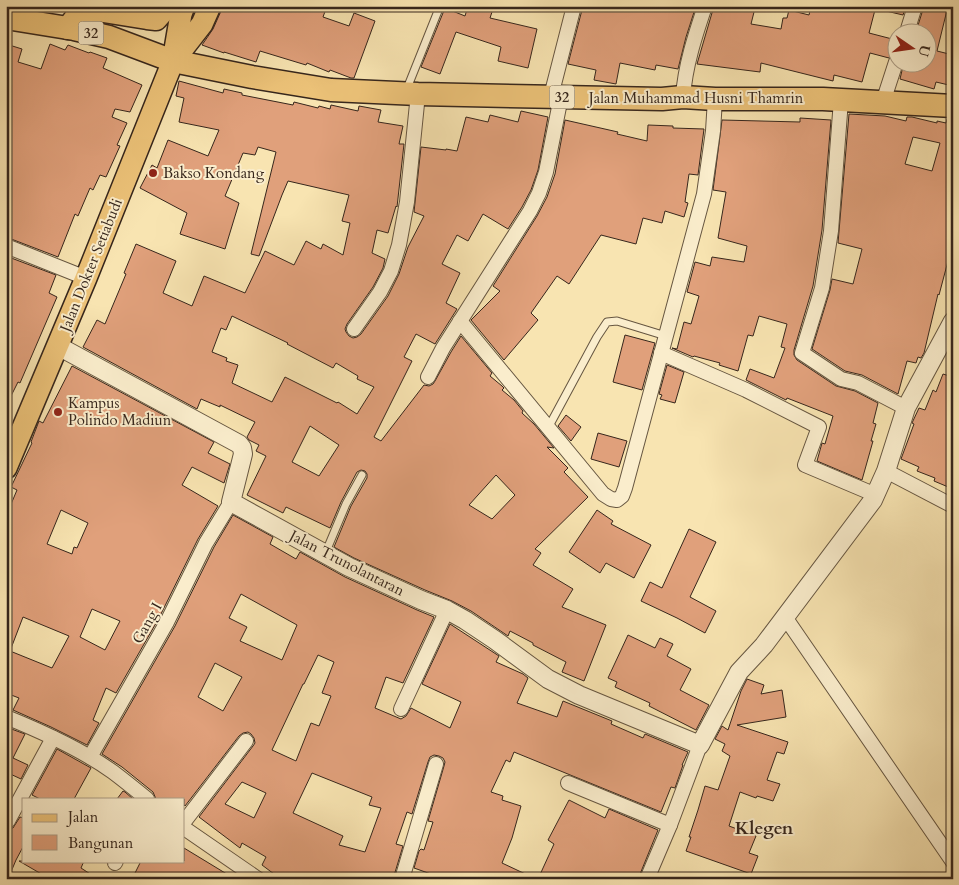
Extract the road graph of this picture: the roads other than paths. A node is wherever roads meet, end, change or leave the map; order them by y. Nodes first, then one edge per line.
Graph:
1 (165, 6) edge
2 (184, 6) edge
3 (210, 6) edge
4 (440, 6) edge
5 (574, 6) edge
6 (706, 6) edge
7 (915, 6) edge
8 (8, 16) edge
9 (909, 22) edge
10 (68, 28) junction
11 (173, 62) junction
12 (893, 72) edge
13 (412, 94) junction
14 (556, 97) junction
15 (683, 97) junction
16 (715, 99) junction
17 (841, 100) junction
18 (883, 102) junction
19 (953, 106) edge
20 (6, 246) edge
21 (86, 278) junction
22 (953, 321) edge
23 (460, 322) junction
24 (354, 329) dead end
25 (666, 336) junction
26 (58, 346) junction
27 (661, 353) junction
28 (428, 377) dead end
29 (906, 408) junction
30 (548, 428) junction
31 (6, 468) edge
32 (886, 471) junction
33 (362, 475) dead end
34 (876, 494) junction
35 (231, 502) junction
36 (953, 506) edge
37 (325, 554) junction
38 (447, 610) junction
39 (785, 617) junction
40 (401, 709) dead end
41 (6, 717) edge
42 (53, 738) junction
43 (246, 741) dead end
44 (700, 745) junction
45 (90, 757) junction
46 (436, 764) dead end
47 (568, 783) dead end
48 (146, 798) edge
49 (8, 821) dead end
50 (185, 821) edge
51 (670, 825) junction
52 (185, 829) edge
53 (953, 862) edge
54 (249, 876) edge
55 (402, 879) edge
56 (648, 879) edge

1 - 10 highway
2 - 11 main road
3 - 11 main road
4 - 13 lane
5 - 14 street
6 - 15 street
7 - 9 street
8 - 10 highway, 32
10 - 11 highway, 32
11 - 13 highway, Jalan Muhammad Husni Thamrin / 32
11 - 21 main road, Jalan Dokter Setiabudi
12 - 18 street
13 - 14 highway, Jalan Muhammad Husni Thamrin / 32
13 - 24 street
14 - 15 highway, Jalan Muhammad Husni Thamrin / 32
14 - 23 street
15 - 16 highway, Jalan Muhammad Husni Thamrin / 32
16 - 17 highway, Jalan Muhammad Husni Thamrin / 32
16 - 25 street
17 - 18 highway, Jalan Muhammad Husni Thamrin / 32
17 - 29 street
18 - 19 highway, Jalan Muhammad Husni Thamrin / 32
20 - 21 street
21 - 26 main road, Jalan Dokter Setiabudi
22 - 29 street
23 - 28 street
23 - 30 street
25 - 27 street
25 - 30 lane
26 - 31 main road, Jalan Dokter Setiabudi
26 - 35 street
27 - 30 street
27 - 34 street
29 - 32 street
32 - 34 street
32 - 36 street
33 - 37 lane
34 - 39 street
35 - 37 street, Jalan Trunolantaran
35 - 45 street, Gang I
37 - 38 street, Jalan Trunolantaran
38 - 40 street
38 - 44 street, Jalan Trunolantaran
39 - 44 street
39 - 53 street
41 - 42 street
42 - 45 street
42 - 49 street
43 - 50 street
44 - 51 street
45 - 48 street
46 - 55 street
47 - 51 street
51 - 56 street
52 - 54 street

